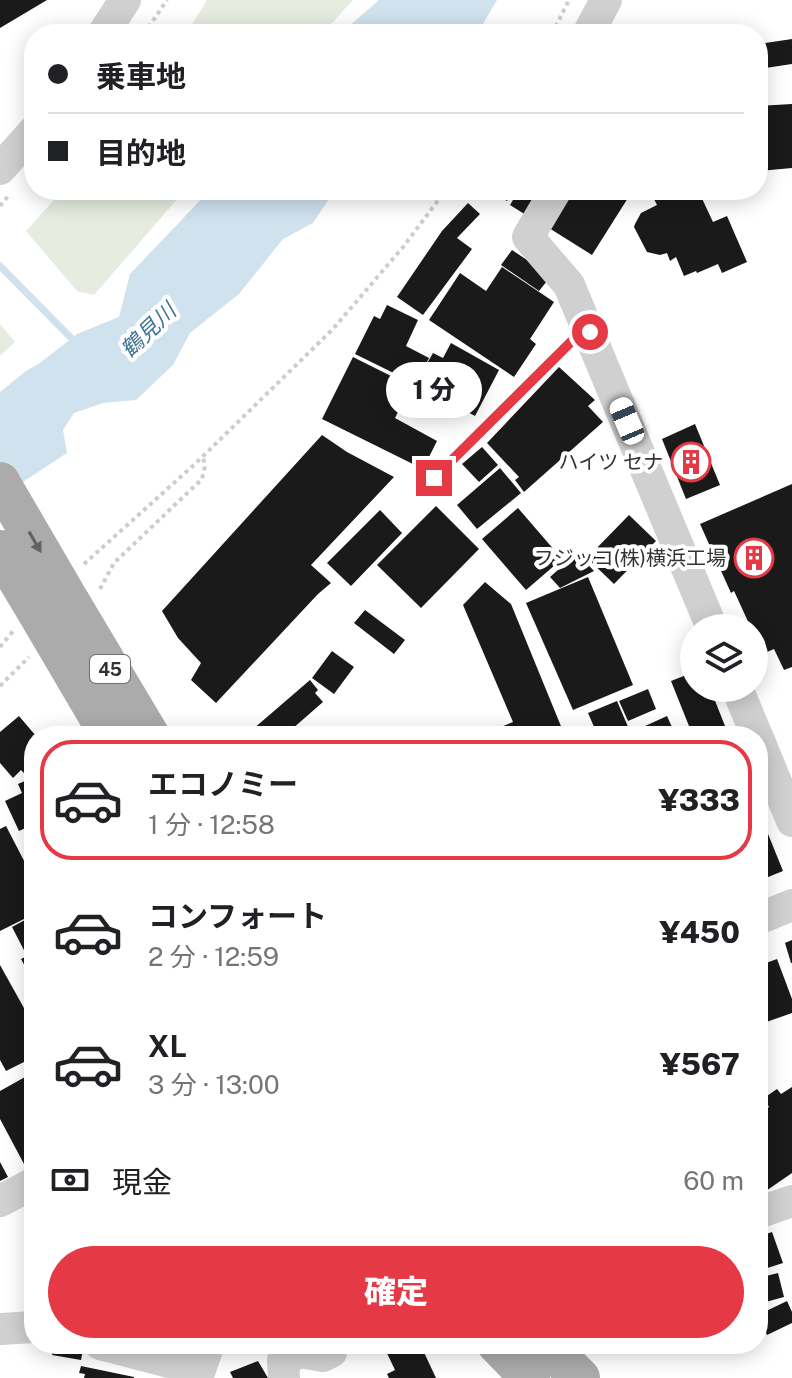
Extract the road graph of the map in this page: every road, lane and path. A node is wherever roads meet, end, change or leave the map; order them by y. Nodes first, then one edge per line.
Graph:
1 (125, 0) edge
2 (167, 0) edge
3 (569, 0) edge
4 (606, 0) edge
5 (109, 24) edge
6 (151, 24) edge
7 (557, 24) edge
8 (593, 24) edge
9 (24, 142) edge
10 (0, 169) edge
11 (438, 200) edge
12 (550, 200) edge
13 (203, 457) junction
14 (0, 482) edge
15 (0, 550) edge
16 (56, 612) junction
17 (705, 614) edge
18 (0, 647) edge
19 (0, 686) edge
20 (743, 702) edge
21 (106, 726) edge
22 (142, 726) edge
23 (753, 726) edge
24 (768, 762) edge
25 (792, 821) edge
26 (792, 905) edge
27 (768, 915) edge
28 (24, 1188) edge
29 (0, 1201) edge
30 (792, 1201) edge
31 (768, 1209) edge
32 (24, 1328) edge
33 (0, 1329) edge
34 (151, 1354) edge
35 (296, 1354) edge
36 (507, 1354) edge
37 (556, 1354) edge
38 (202, 1364) edge
39 (284, 1378) edge
40 (530, 1378) edge
41 (580, 1378) edge

1 - 5 street
2 - 6 path
3 - 7 path
4 - 8 street
9 - 10 street
11 - 13 path
12 - 17 street
13 - 16 path
13 - 16 path
14 -> 16 main road, 45, bridge
15 - 16 main road, 45, bridge
16 - 18 path
16 - 19 path
16 - 21 main road, 45
16 - 22 main road, 45
20 - 23 street
24 - 25 street
26 - 27 street
28 - 29 street
30 - 31 street
32 - 33 street
34 - 38 street
35 - 39 street
36 - 40 main road
37 - 41 main road

